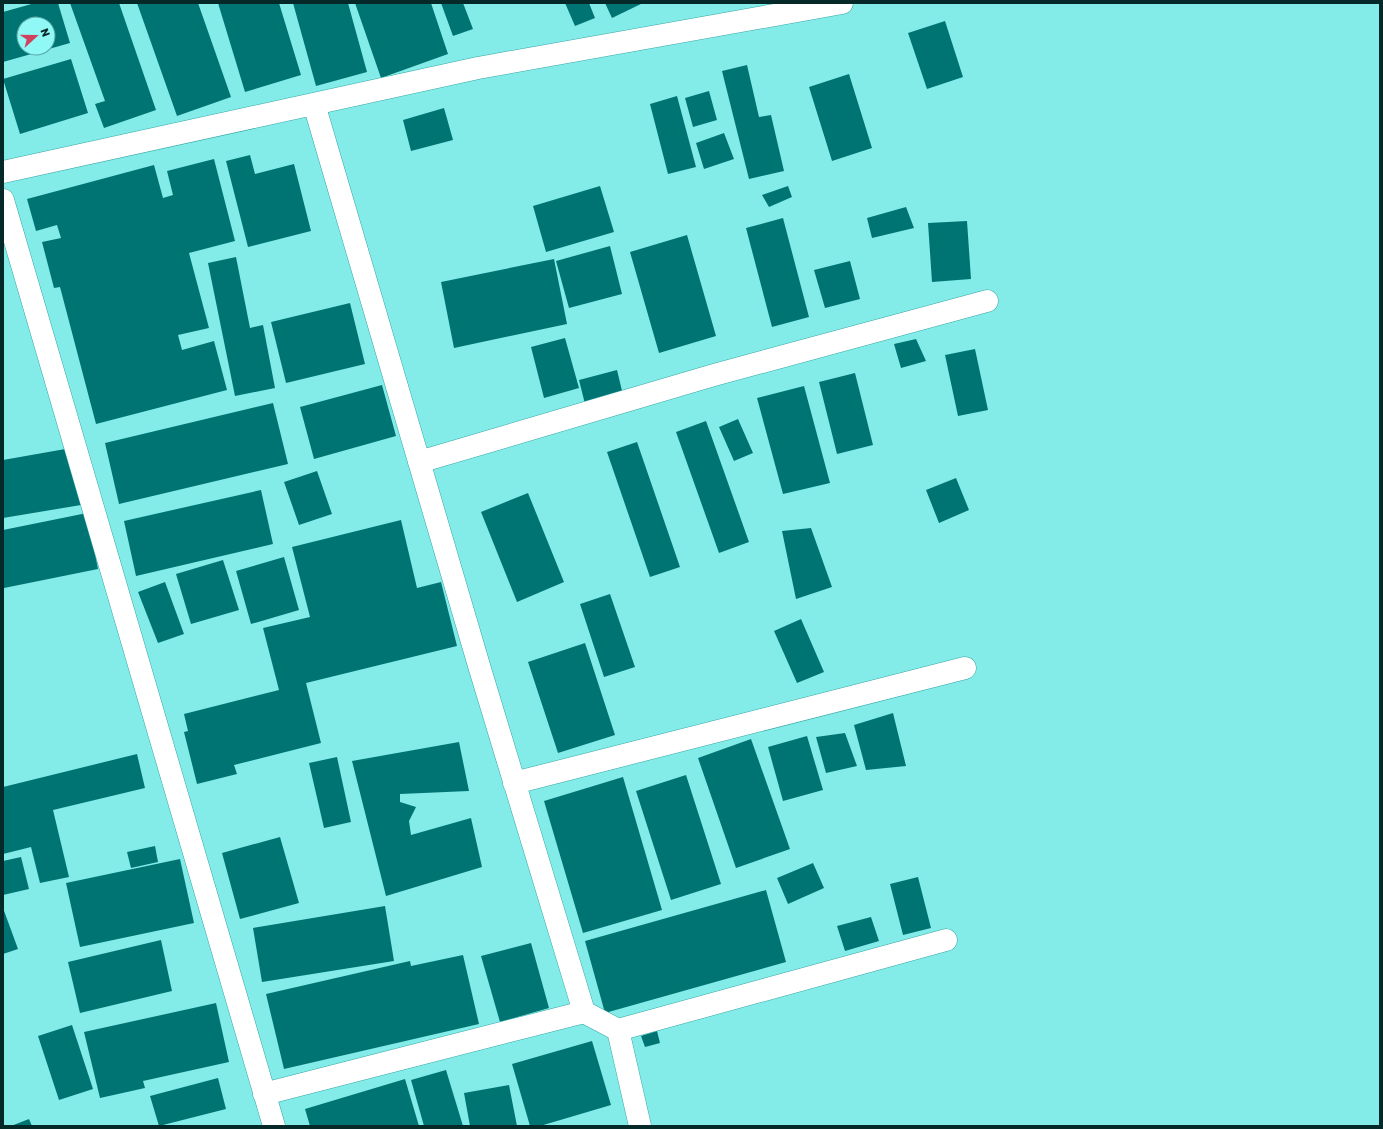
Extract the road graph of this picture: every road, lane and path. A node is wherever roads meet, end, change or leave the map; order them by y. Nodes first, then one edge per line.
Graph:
1 (842, 3) edge
2 (314, 104) junction
3 (3, 172) edge
4 (3, 200) edge
5 (988, 301) dead end
6 (419, 462) junction
7 (965, 668) dead end
8 (514, 783) junction
9 (946, 940) dead end
10 (584, 1012) junction
11 (618, 1030) junction
12 (264, 1094) junction
13 (274, 1126) edge
14 (640, 1126) edge

1 - 2 street
2 - 3 street
2 - 6 street
4 - 12 street
5 - 6 street
6 - 8 street
7 - 8 street
8 - 10 street
9 - 11 street
10 - 11 street
10 - 12 street
11 - 14 street
12 - 13 street

